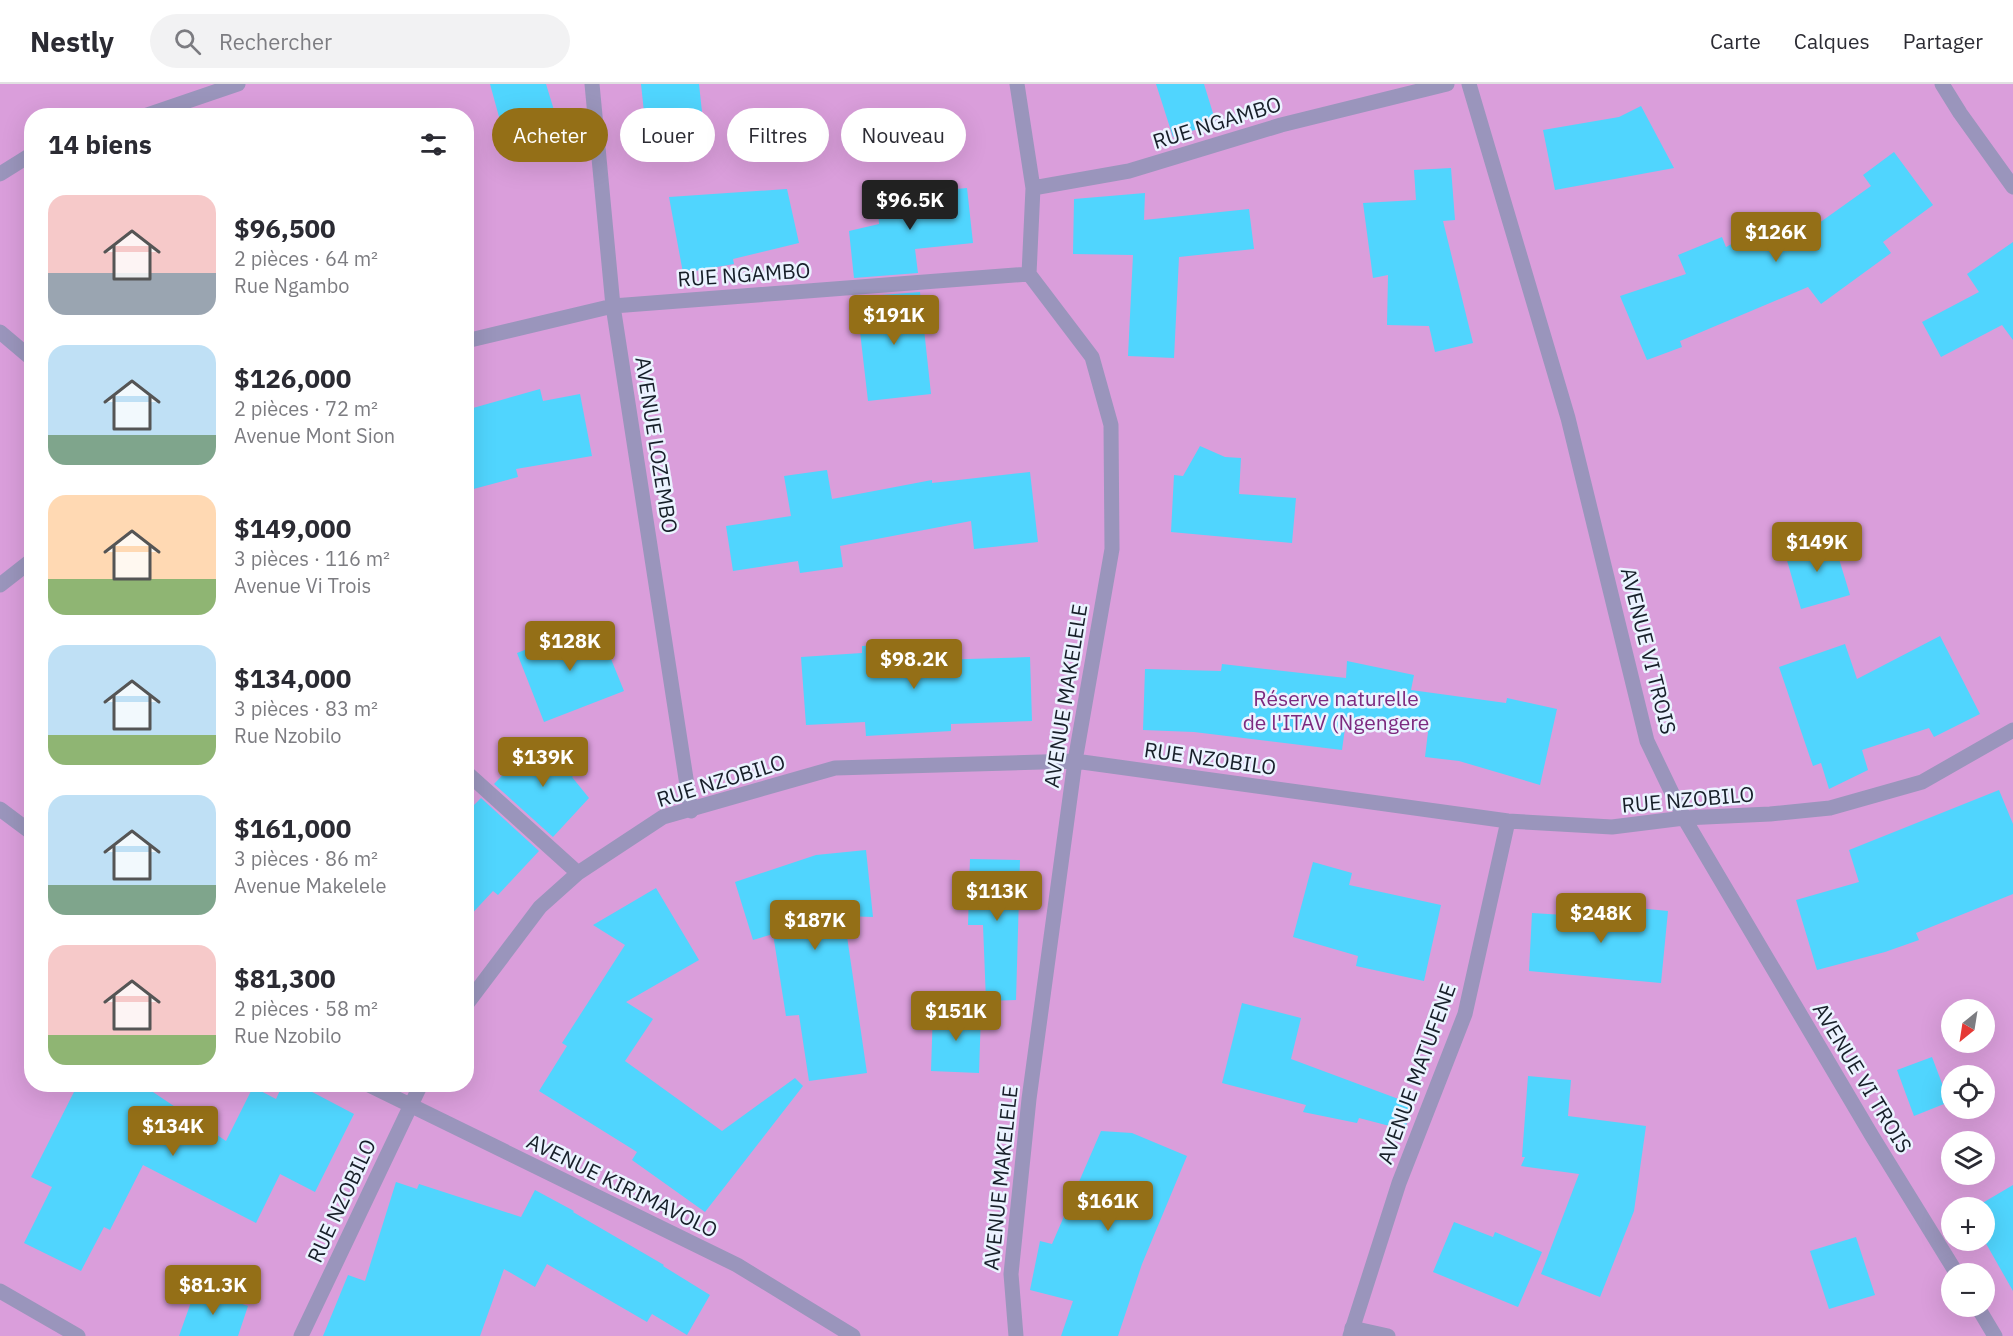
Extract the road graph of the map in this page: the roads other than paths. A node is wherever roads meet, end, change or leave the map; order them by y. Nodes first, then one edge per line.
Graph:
1 (238, 84) edge
2 (592, 84) edge
3 (1017, 84) edge
4 (1446, 84) edge
5 (1469, 84) edge
6 (1942, 84) edge
7 (168, 108) edge
8 (24, 159) edge
9 (0, 174) edge
10 (2013, 187) edge
11 (1033, 188) junction
12 (1029, 274) junction
13 (613, 306) junction
14 (0, 332) edge
15 (474, 339) edge
16 (24, 352) edge
17 (24, 566) edge
18 (0, 585) edge
19 (2013, 730) edge
20 (1075, 761) junction
21 (474, 779) edge
22 (0, 809) edge
23 (691, 811) junction
24 (1684, 818) junction
25 (1508, 821) junction
26 (24, 827) edge
27 (578, 873) junction
28 (474, 994) edge
29 (383, 1092) edge
30 (417, 1092) edge
31 (410, 1106) junction
32 (1950, 1263) edge
33 (0, 1291) edge
34 (1984, 1317) edge
35 (1351, 1332) edge
36 (78, 1336) edge
37 (301, 1336) edge
38 (853, 1336) edge
39 (1016, 1336) edge
40 (1388, 1336) edge
41 (1995, 1336) edge

1 - 7 street
2 - 13 street, AVENUE LOZEMBO
3 - 11 street
4 - 11 street, RUE NGAMBO
5 - 24 street, AVENUE VI TROIS
6 - 10 street
8 - 9 street
11 - 12 street
12 - 13 street, RUE NGAMBO
12 - 20 street, AVENUE MAKELELE
13 - 15 street, RUE NGAMBO
13 - 23 street, AVENUE LOZEMBO
14 - 16 street
17 - 18 street
19 - 24 street, RUE NZOBILO
20 - 23 street, RUE NZOBILO
20 - 25 street, RUE NZOBILO
20 - 39 street, AVENUE MAKELELE
21 - 27 street
22 - 26 street
23 - 27 street, RUE NZOBILO
24 - 25 street, RUE NZOBILO
24 - 32 street, AVENUE VI TROIS
25 - 35 street, AVENUE MATUFENE
27 - 28 street, RUE NZOBILO
29 - 31 street, AVENUE KIRIMAVOLO
30 - 31 street, RUE NZOBILO
31 - 37 street, RUE NZOBILO
31 - 38 street, AVENUE KIRIMAVOLO
33 - 36 street
34 - 41 street
35 - 40 street

